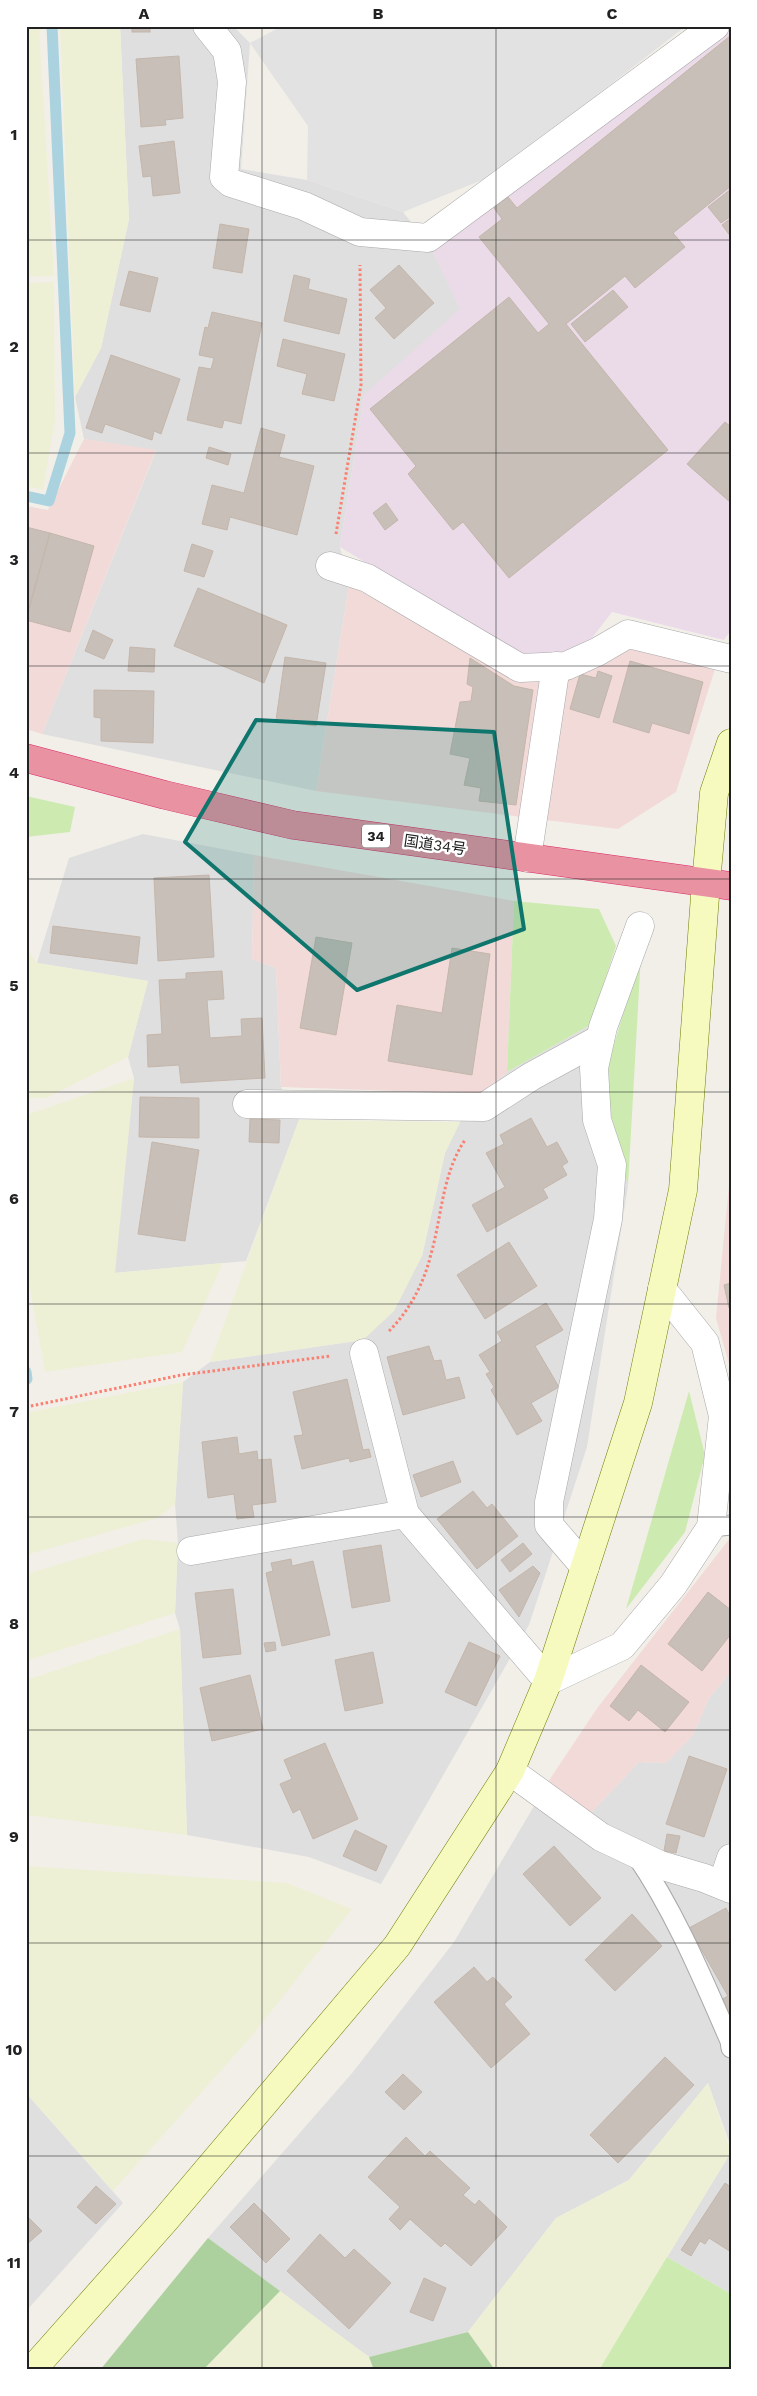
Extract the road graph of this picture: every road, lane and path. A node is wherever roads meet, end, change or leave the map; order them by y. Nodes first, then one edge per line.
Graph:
1 (207, 26) edge
2 (715, 26) edge
3 (360, 232) junction
4 (330, 566) joint
5 (731, 659) edge
6 (556, 666) junction
7 (731, 742) edge
8 (26, 758) edge
9 (527, 858) junction
10 (718, 884) edge
11 (640, 926) dead end
12 (600, 1039) junction
13 (247, 1104) dead end
14 (484, 1106) junction
15 (662, 1289) junction
16 (364, 1353) junction
17 (26, 1407) edge
18 (405, 1514) junction
19 (721, 1526) edge
20 (191, 1551) dead end
21 (585, 1567) junction
22 (548, 1682) junction
23 (510, 1771) junction
24 (634, 1852) junction
25 (731, 1858) edge
26 (726, 1887) edge
27 (731, 2048) edge
28 (32, 2370) edge

1 - 3 street
2 - 3 street
3 - 4 path
4 - 6 street
5 - 6 street
6 - 9 street
7 - 10 street
8 - 9 highway, 国道34号 / 34
9 - 10 highway, 国道34号 / 34
10 - 15 street
11 - 12 street
12 - 14 street
12 - 21 street
13 - 14 street
14 - 16 path
15 - 19 street
15 - 21 street
16 - 17 path
16 - 18 street
18 - 20 street
18 - 22 street
19 - 22 street
21 - 22 street
22 - 23 street
23 - 24 street
23 - 28 street
24 - 26 street
24 - 27 lane
25 - 26 street

